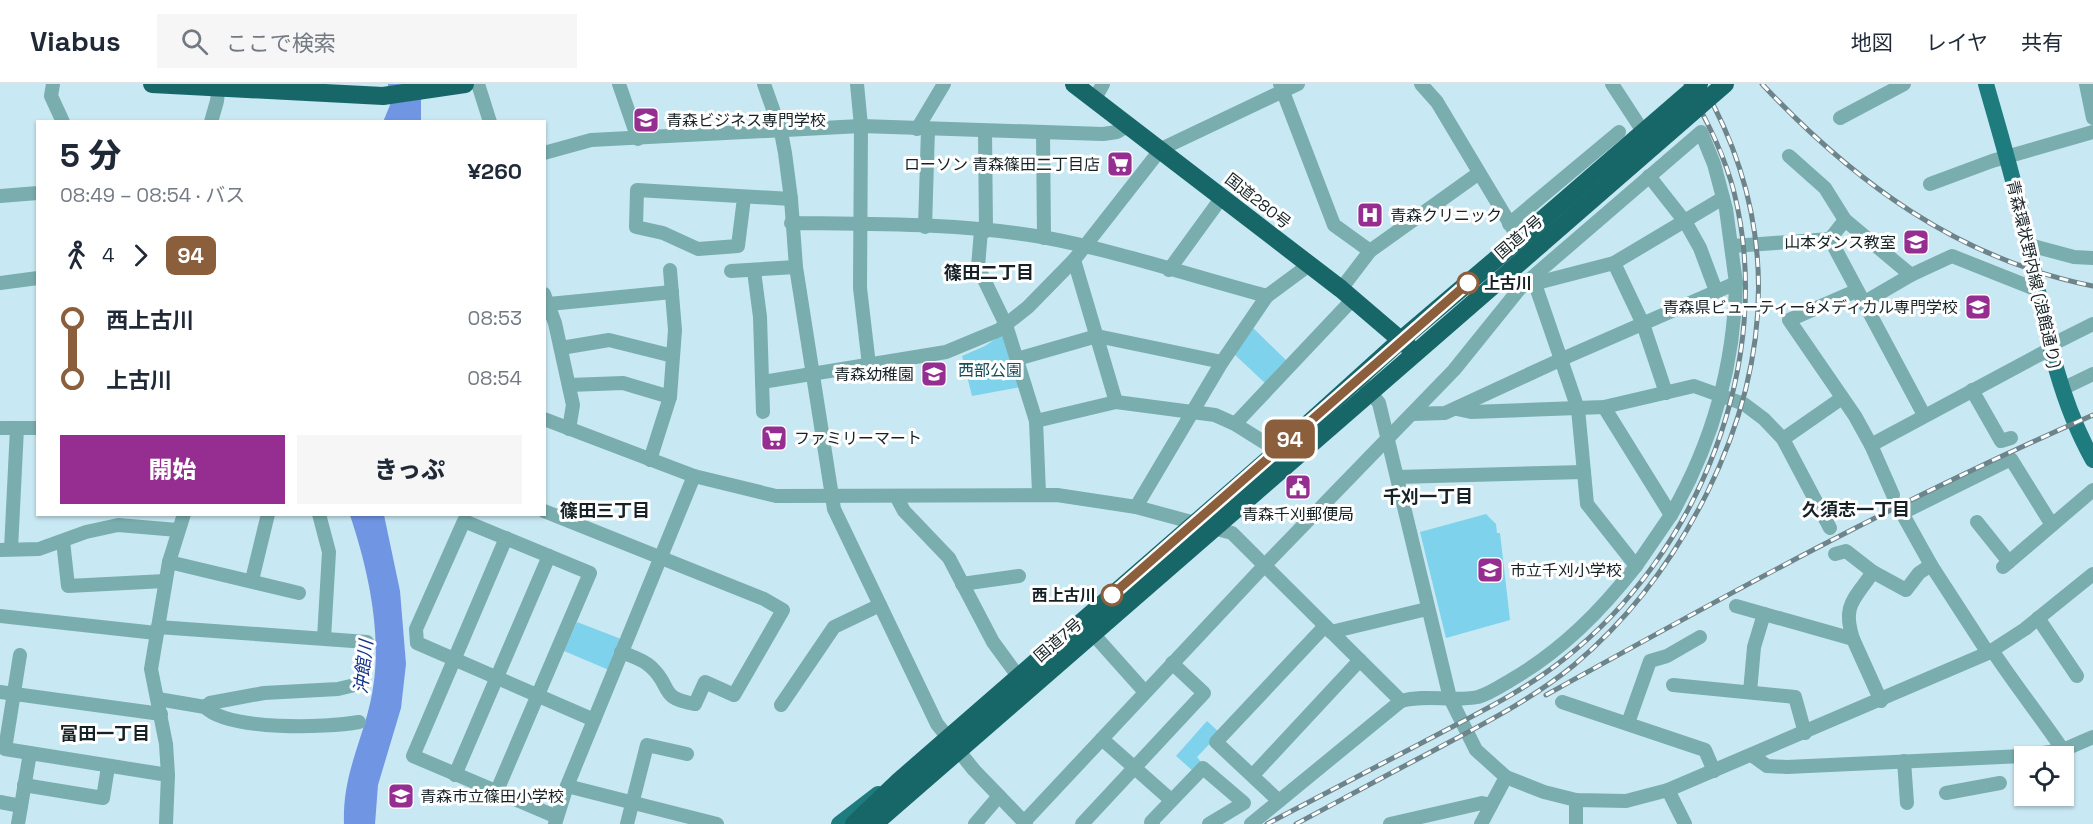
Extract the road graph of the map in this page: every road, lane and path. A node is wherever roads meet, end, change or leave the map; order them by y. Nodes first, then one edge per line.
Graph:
1 (53, 84) edge
2 (152, 84) edge
3 (465, 84) edge
4 (478, 84) edge
5 (619, 84) edge
6 (764, 84) edge
7 (857, 84) edge
8 (944, 84) edge
9 (1074, 84) edge
10 (1298, 84) edge
11 (1421, 84) edge
12 (1612, 84) edge
13 (1700, 84) edge
14 (1725, 84) edge
15 (1986, 84) edge
16 (2086, 84) edge
17 (1901, 85) edge
18 (219, 86) edge
19 (1281, 87) edge
20 (1099, 92) edge
21 (1840, 118) dead end
22 (2093, 118) edge
23 (62, 120) edge
24 (211, 120) edge
25 (488, 120) edge
26 (1129, 125) junction
27 (861, 126) junction
28 (922, 129) junction
29 (985, 131) junction
30 (781, 132) junction
31 (1043, 132) junction
32 (1619, 132) dead end
33 (2093, 132) edge
34 (1644, 133) junction
35 (638, 139) junction
36 (1161, 149) junction
37 (546, 152) edge
38 (1789, 156) dead end
39 (2007, 156) junction
40 (1479, 173) junction
41 (1648, 176) junction
42 (1930, 184) dead end
43 (36, 193) edge
44 (0, 196) edge
45 (1222, 197) junction
46 (744, 198) junction
47 (1723, 198) junction
48 (791, 199) junction
49 (1845, 220) junction
50 (791, 223) junction
51 (1686, 223) junction
52 (862, 224) junction
53 (1509, 224) junction
54 (925, 227) junction
55 (983, 230) junction
56 (1044, 238) junction
57 (1530, 238) junction
58 (1830, 239) junction
59 (2029, 245) junction
60 (1732, 246) junction
61 (1085, 247) junction
62 (1370, 250) junction
63 (2093, 258) edge
64 (1074, 260) junction
65 (1614, 263) junction
66 (1309, 265) junction
67 (796, 267) junction
68 (670, 270) dead end
69 (1169, 270) junction
70 (731, 271) dead end
71 (754, 271) junction
72 (1911, 275) junction
73 (36, 278) edge
74 (1501, 279) junction
75 (0, 283) edge
76 (1736, 283) junction
77 (1535, 284) junction
78 (2036, 289) junction
79 (1517, 291) junction
80 (1716, 291) junction
81 (672, 292) junction
82 (1347, 294) junction
83 (1267, 296) junction
84 (1860, 297) junction
85 (547, 299) edge
86 (1643, 324) junction
87 (2093, 324) edge
88 (1006, 325) junction
89 (1097, 336) junction
90 (1401, 339) junction
91 (561, 348) junction
92 (2050, 348) junction
93 (1414, 353) junction
94 (673, 356) junction
95 (1017, 359) junction
96 (1562, 359) junction
97 (1222, 362) junction
98 (869, 365) junction
99 (2093, 374) edge
100 (813, 375) junction
101 (1358, 378) junction
102 (762, 382) junction
103 (569, 386) junction
104 (2062, 389) junction
105 (1972, 390) junction
106 (1370, 392) junction
107 (1666, 393) junction
108 (670, 397) junction
109 (1721, 397) junction
110 (1842, 398) junction
111 (1116, 402) junction
112 (1604, 407) junction
113 (1457, 408) junction
114 (1578, 409) junction
115 (763, 412) dead end
116 (1191, 413) junction
117 (1412, 414) junction
118 (1924, 415) junction
119 (1036, 421) junction
120 (546, 424) edge
121 (1235, 424) junction
122 (0, 428) edge
123 (17, 428) junction
124 (36, 428) edge
125 (569, 429) junction
126 (1388, 438) junction
127 (2011, 438) dead end
128 (1783, 440) junction
129 (1871, 445) junction
130 (1278, 451) junction
131 (650, 460) junction
132 (2093, 460) edge
133 (1584, 472) junction
134 (694, 476) junction
135 (1397, 477) junction
136 (7, 483) edge
137 (2093, 490) edge
138 (1039, 493) junction
139 (1893, 495) dead end
140 (831, 496) junction
141 (896, 496) junction
142 (1136, 507) junction
143 (546, 512) edge
144 (1671, 515) junction
145 (183, 516) edge
146 (268, 516) edge
147 (320, 516) edge
148 (1195, 522) junction
149 (1977, 522) dead end
150 (2052, 525) junction
151 (1216, 528) junction
152 (1830, 528) dead end
153 (178, 530) junction
154 (506, 538) junction
155 (63, 541) junction
156 (5, 549) edge
157 (1835, 554) dead end
158 (549, 556) junction
159 (661, 558) junction
160 (169, 562) junction
161 (1931, 565) junction
162 (1264, 566) junction
163 (1636, 566) junction
164 (1873, 572) junction
165 (2093, 574) edge
166 (1018, 576) dead end
167 (252, 580) junction
168 (165, 581) junction
169 (962, 584) junction
170 (299, 593) dead end
171 (880, 605) junction
172 (1736, 606) dead end
173 (1427, 609) junction
174 (1764, 614) junction
175 (0, 616) edge
176 (2038, 618) junction
177 (1328, 629) junction
178 (157, 630) junction
179 (1094, 635) junction
180 (1700, 637) dead end
181 (324, 639) junction
182 (1853, 639) junction
183 (367, 642) dead end
184 (621, 652) junction
185 (1990, 652) junction
186 (20, 655) dead end
187 (456, 660) junction
188 (1360, 660) junction
189 (1173, 663) junction
190 (1018, 676) junction
191 (2077, 676) dead end
192 (497, 678) junction
193 (363, 683) dead end
194 (1673, 685) dead end
195 (6, 692) edge
196 (1145, 692) junction
197 (1750, 692) junction
198 (538, 697) junction
199 (1450, 698) junction
200 (158, 699) junction
201 (1401, 701) junction
202 (1881, 701) junction
203 (1562, 702) dead end
204 (782, 705) dead end
205 (205, 707) junction
206 (161, 714) junction
207 (594, 720) junction
208 (359, 722) dead end
209 (1628, 723) junction
210 (1805, 733) junction
211 (2093, 737) edge
212 (1102, 739) junction
213 (953, 745) junction
214 (2060, 746) edge
215 (2072, 746) edge
216 (30, 753) junction
217 (687, 754) dead end
218 (1753, 756) junction
219 (2014, 756) edge
220 (1996, 757) junction
221 (1904, 761) junction
222 (108, 767) junction
223 (1135, 768) junction
224 (1714, 771) junction
225 (168, 775) junction
226 (455, 775) junction
227 (1253, 775) junction
228 (1506, 777) junction
229 (899, 781) junction
230 (24, 785) junction
231 (567, 786) junction
232 (1668, 790) junction
233 (496, 793) junction
234 (1946, 793) dead end
235 (999, 796) junction
236 (1171, 800) junction
237 (1576, 800) junction
238 (1279, 801) junction
239 (0, 802) edge
240 (1907, 803) dead end
241 (632, 804) junction
242 (1491, 805) junction
243 (21, 806) junction
244 (556, 820) edge
245 (1025, 823) edge
246 (1151, 823) edge
247 (18, 824) edge
248 (166, 824) edge
249 (627, 824) edge
250 (717, 824) edge
251 (839, 824) edge
252 (854, 824) edge
253 (874, 824) edge
254 (884, 824) edge
255 (975, 824) edge
256 (1082, 824) edge
257 (1209, 824) edge
258 (1251, 824) edge
259 (1390, 824) edge
260 (1481, 824) edge
261 (1576, 824) edge
262 (1685, 824) edge

1 - 23 street
2 - 18 highway
3 - 18 highway
4 - 25 street
5 - 35 street
6 - 30 street
7 - 27 street
8 - 28 street
9 - 20 highway, 国道280号
10 - 19 street
11 - 40 street
12 - 34 street
13 - 34 highway, 国道7号, bridge
14 - 57 highway, 国道7号, bridge
15 - 39 main road, 青森環状野内線 (浪館通り)
16 - 22 street
17 - 21 street
18 - 24 street
19 - 36 street
19 - 62 street
20 - 26 highway, 国道280号
26 - 31 street
26 - 36 highway, 国道280号
27 - 28 street
27 - 30 street
27 - 52 street
28 - 29 street
28 - 54 street
29 - 31 street
29 - 55 street
30 - 35 street
30 - 48 street
31 - 56 street
32 - 53 street
33 - 39 street
34 - 57 highway, 国道7号, bridge
35 - 37 street
36 - 45 highway, 国道280号
36 - 61 street
38 - 49 street
39 - 42 street
39 - 59 main road, 青森環状野内線 (浪館通り)
40 - 53 street
40 - 62 street
41 - 47 street
41 - 51 street
41 - 79 street
43 - 44 street
45 - 66 highway, 国道280号
45 - 69 street
46 - 46 street
46 - 48 street
47 - 51 street
47 - 60 street
48 - 50 street
49 - 58 street
49 - 72 street
50 - 52 street
50 - 67 street
51 - 65 street
51 - 80 street
52 - 54 street
52 - 98 street
53 - 57 street
54 - 55 street
55 - 56 street
55 - 88 street
56 - 61 street
57 - 74 highway, 国道7号
57 - 90 highway, 国道7号
58 - 60 street
58 - 84 street
59 - 63 street
59 - 78 main road, 青森環状野内線 (浪館通り)
60 - 76 street
61 - 64 street
61 - 69 street
62 - 82 street
64 - 88 street
64 - 89 street
65 - 77 street
65 - 86 street
66 - 82 highway, 国道280号
66 - 83 street
67 - 71 street
67 - 100 street
68 - 81 street
69 - 83 street
70 - 71 street
71 - 102 street
72 - 78 street
72 - 84 street
73 - 75 street
74 - 79 street
74 - 93 highway, 国道7号
76 - 80 street
76 - 109 street
77 - 79 street
77 - 96 street
78 - 92 main road, 青森環状野内線 (浪館通り)
79 - 117 street
80 - 86 street
81 - 85 street
81 - 94 street
82 - 90 highway, 国道280号
82 - 121 street
83 - 97 street
84 - 110 street
84 - 118 street
85 - 91 street
86 - 96 street
86 - 107 street
87 - 92 street
88 - 95 street
88 - 98 street
89 - 95 street
89 - 97 street
89 - 111 street
90 - 93 highway, 国道280号
90 - 101 highway, 国道7号
91 - 94 street
91 - 103 street
92 - 104 main road, 青森環状野内線 (浪館通り)
92 - 105 street
93 - 106 highway, 国道7号
94 - 108 street
95 - 119 street
96 - 113 street
96 - 114 street
97 - 116 street
98 - 100 street
99 - 104 street
100 - 102 street
100 - 140 street
101 - 106 street
101 - 130 highway, 国道7号
102 - 115 street
103 - 108 street
103 - 125 street
104 - 132 main road, 青森環状野内線 (浪館通り)
105 - 118 street
105 - 127 street
106 - 126 street
106 - 151 highway, 国道7号
107 - 109 street
107 - 112 street
108 - 131 street
109 - 128 street
109 - 144 street
110 - 128 street
110 - 129 street
111 - 116 street
111 - 119 street
112 - 114 street
112 - 144 street
113 - 114 street
113 - 117 street
114 - 133 street
116 - 121 street
116 - 142 street
117 - 126 street
118 - 129 street
119 - 138 street
120 - 125 street
121 - 130 street
122 - 123 street
123 - 124 street
123 - 136 street
125 - 131 street
126 - 135 street
126 - 162 street
128 - 152 street
129 - 139 street
130 - 148 highway, 国道7号
131 - 134 street
133 - 135 street
133 - 163 street
134 - 140 street
134 - 159 street
135 - 173 street
136 - 156 street
137 - 150 street
138 - 141 street
138 - 142 street
140 - 141 street
140 - 171 street
141 - 169 street
142 - 148 street
143 - 159 street
144 - 163 street
145 - 153 street
146 - 167 street
147 - 181 street
148 - 151 street
148 - 190 highway, 国道7号
149 - 150 street
150 - 161 street
151 - 162 street
151 - 179 highway, 国道7号
153 - 155 street
153 - 160 street
154 - 158 street
154 - 187 street
154 - 187 street
155 - 156 street
155 - 168 street
157 - 164 street
158 - 192 street
158 - 198 street
159 - 184 street
159 - 184 street
160 - 167 street
160 - 168 street
161 - 164 street
161 - 185 street
162 - 177 street
162 - 189 street
163 - 199 street
164 - 182 street
165 - 176 street
166 - 169 street
167 - 170 street
168 - 178 street
169 - 190 street
171 - 204 street
171 - 213 street
172 - 174 street
173 - 177 street
173 - 199 street
174 - 182 street
174 - 197 street
175 - 178 street
176 - 185 street
176 - 191 street
177 - 188 street
177 - 227 street
178 - 181 street
178 - 200 street
179 - 196 street
179 - 213 highway, 国道7号
180 - 209 street
181 - 183 street
182 - 202 street
184 - 207 street
185 - 202 street
185 - 214 street
186 - 195 street
187 - 192 street
187 - 226 street
188 - 201 street
188 - 227 street
189 - 196 street
189 - 223 street
190 - 213 highway, 国道7号
192 - 198 street
192 - 226 street
193 - 205 street
194 - 197 street
195 - 206 street
195 - 216 street
196 - 212 street
197 - 210 street
198 - 207 street
198 - 233 street
199 - 201 street
199 - 228 street
200 - 205 street
200 - 206 street
201 - 238 street
202 - 210 street
203 - 209 street
205 - 208 street
206 - 225 street
207 - 231 street
209 - 224 street
210 - 218 street
211 - 215 street
212 - 223 street
212 - 245 street
213 - 229 highway
213 - 235 street
213 - 253 highway
213 - 254 main road
216 - 222 street
216 - 230 street
217 - 241 street
218 - 221 street
218 - 224 street
219 - 220 street
220 - 221 street
220 - 234 street
221 - 240 street
222 - 225 street
222 - 230 street
223 - 236 street
223 - 256 street
224 - 232 street
225 - 248 street
226 - 233 street
227 - 238 street
228 - 237 street
228 - 242 street
229 - 251 main road
229 - 252 highway
230 - 243 street
231 - 241 street
231 - 244 street
232 - 237 street
232 - 262 street
233 - 244 street
235 - 245 street
235 - 255 street
236 - 246 street
236 - 257 street
237 - 261 street
238 - 258 street
239 - 243 street
241 - 249 street
241 - 250 street
242 - 259 street
242 - 260 street
243 - 247 street

